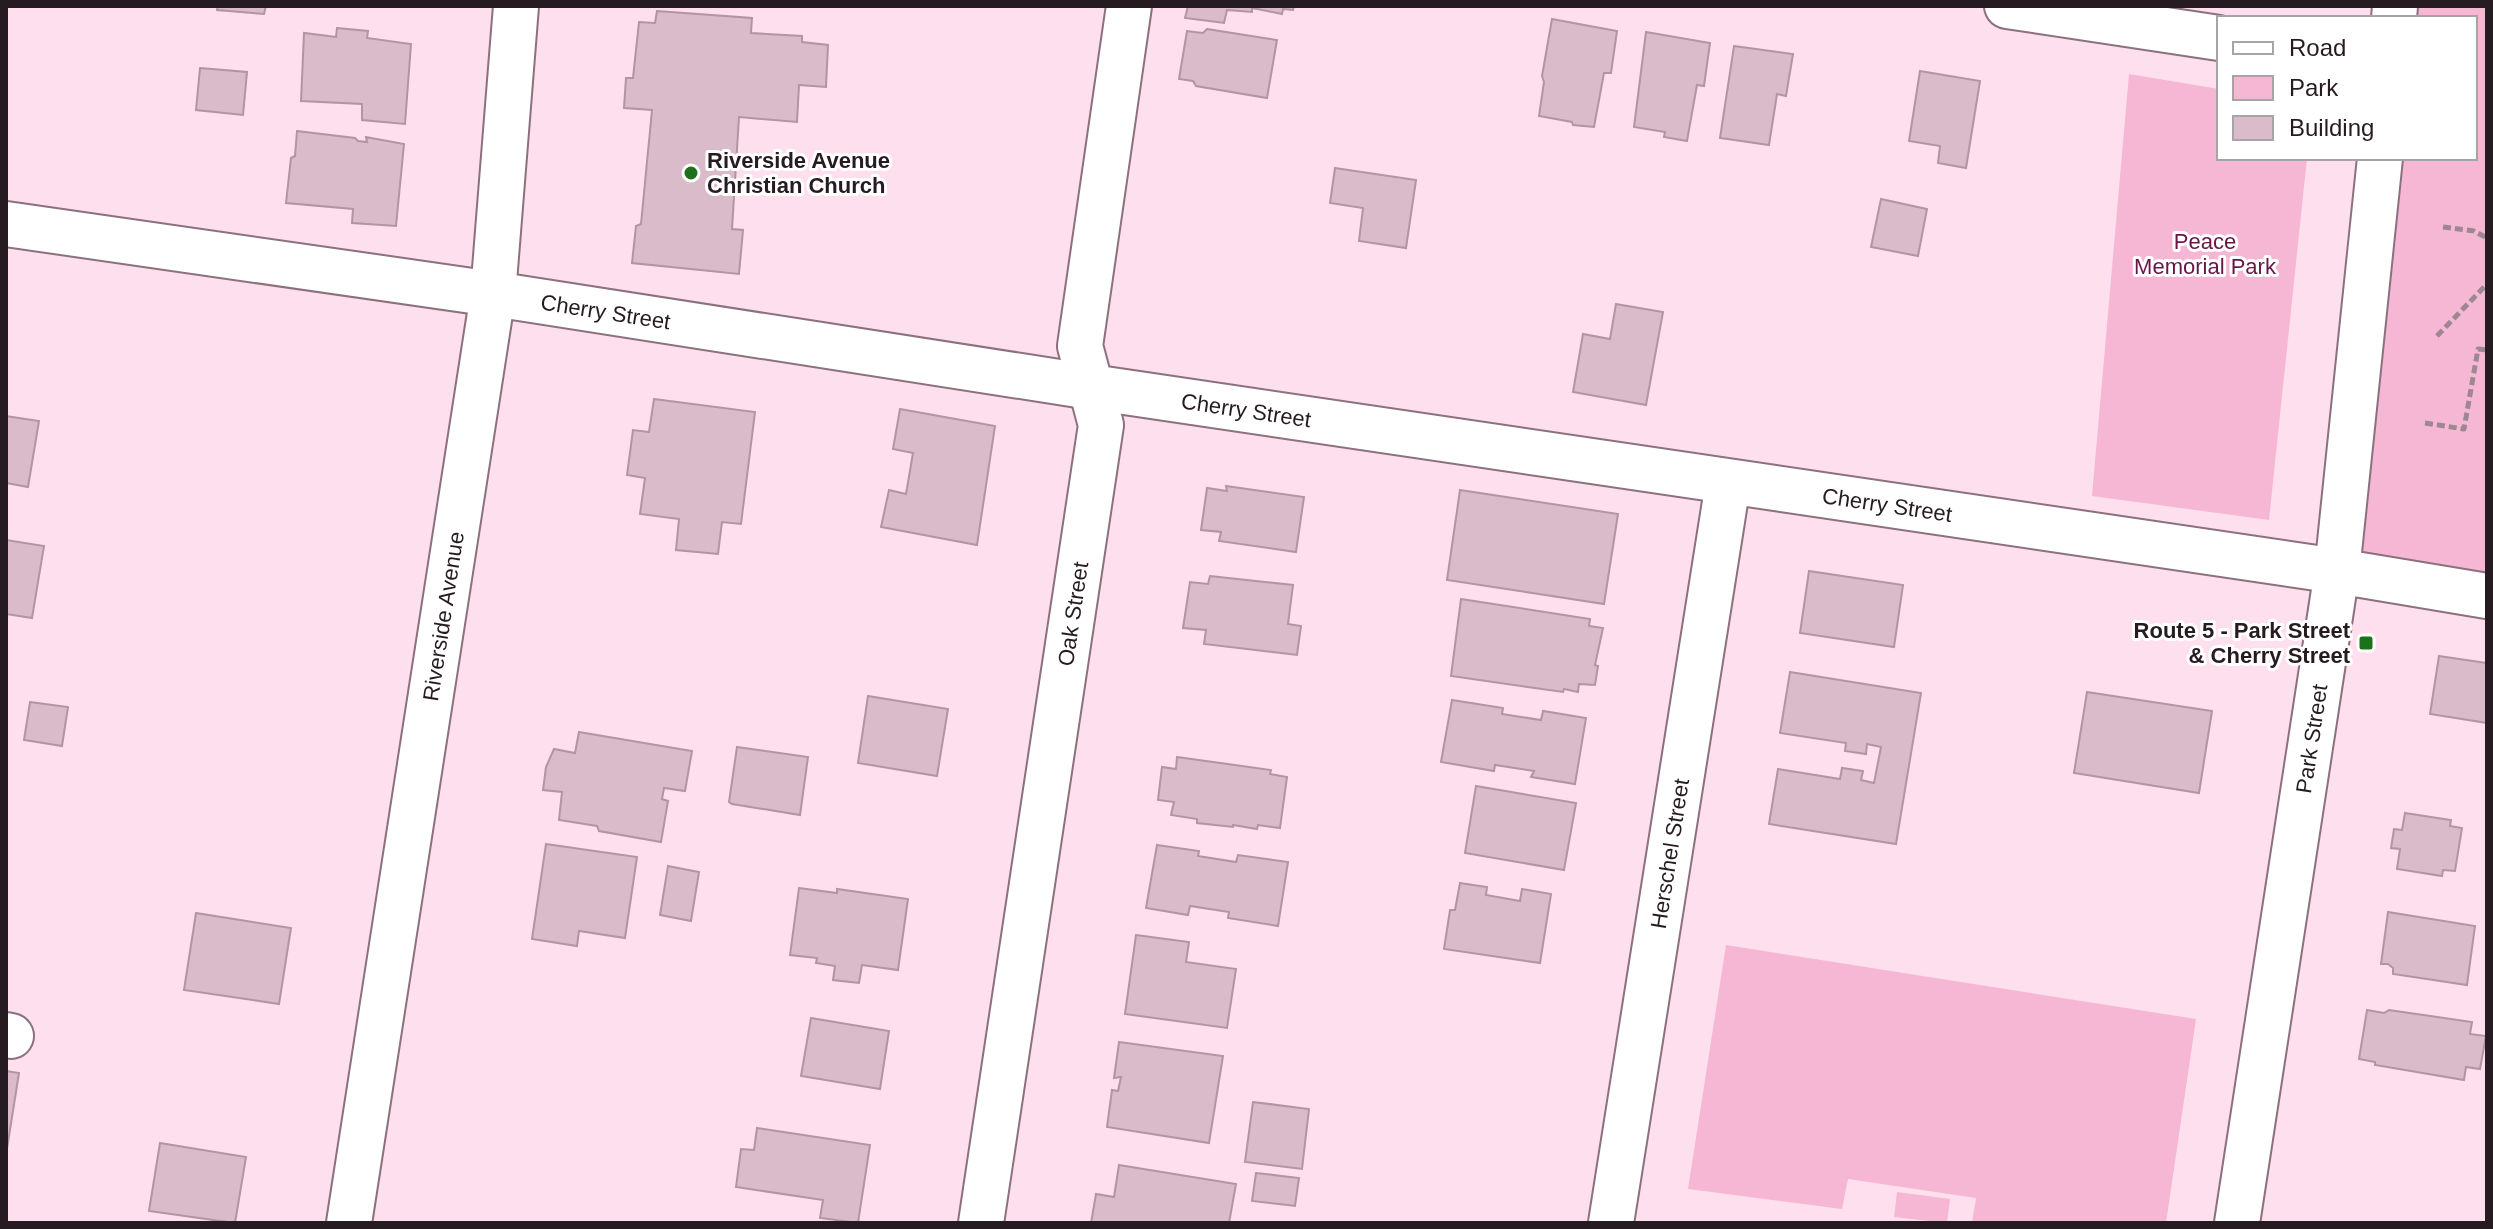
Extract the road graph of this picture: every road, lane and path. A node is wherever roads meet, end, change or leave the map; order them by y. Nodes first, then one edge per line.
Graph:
1 (516, 6) edge
2 (1129, 6) edge
3 (2007, 6) edge
4 (2217, 38) edge
5 (2380, 160) edge
6 (6, 224) edge
7 (2443, 227) dead end
8 (2487, 238) edge
9 (2487, 284) edge
10 (493, 294) junction
11 (2437, 336) dead end
12 (2487, 350) edge
13 (1091, 387) junction
14 (2425, 423) dead end
15 (1728, 483) junction
16 (2337, 571) junction
17 (2487, 596) edge
18 (349, 1223) edge
19 (981, 1223) edge
20 (1611, 1223) edge
21 (2237, 1223) edge

1 - 10 street, Riverside Avenue
2 - 13 street, Oak Street
3 - 4 street
5 - 16 street, Park Street
6 - 10 street, Cherry Street
7 - 8 path
9 - 11 path
10 - 13 street, Cherry Street
10 - 18 street, Riverside Avenue
12 - 14 path
13 - 15 street, Cherry Street
13 - 19 street, Oak Street
15 - 16 street, Cherry Street
15 - 20 street, Herschel Street
16 - 17 street, Cherry Street
16 - 21 street, Park Street

